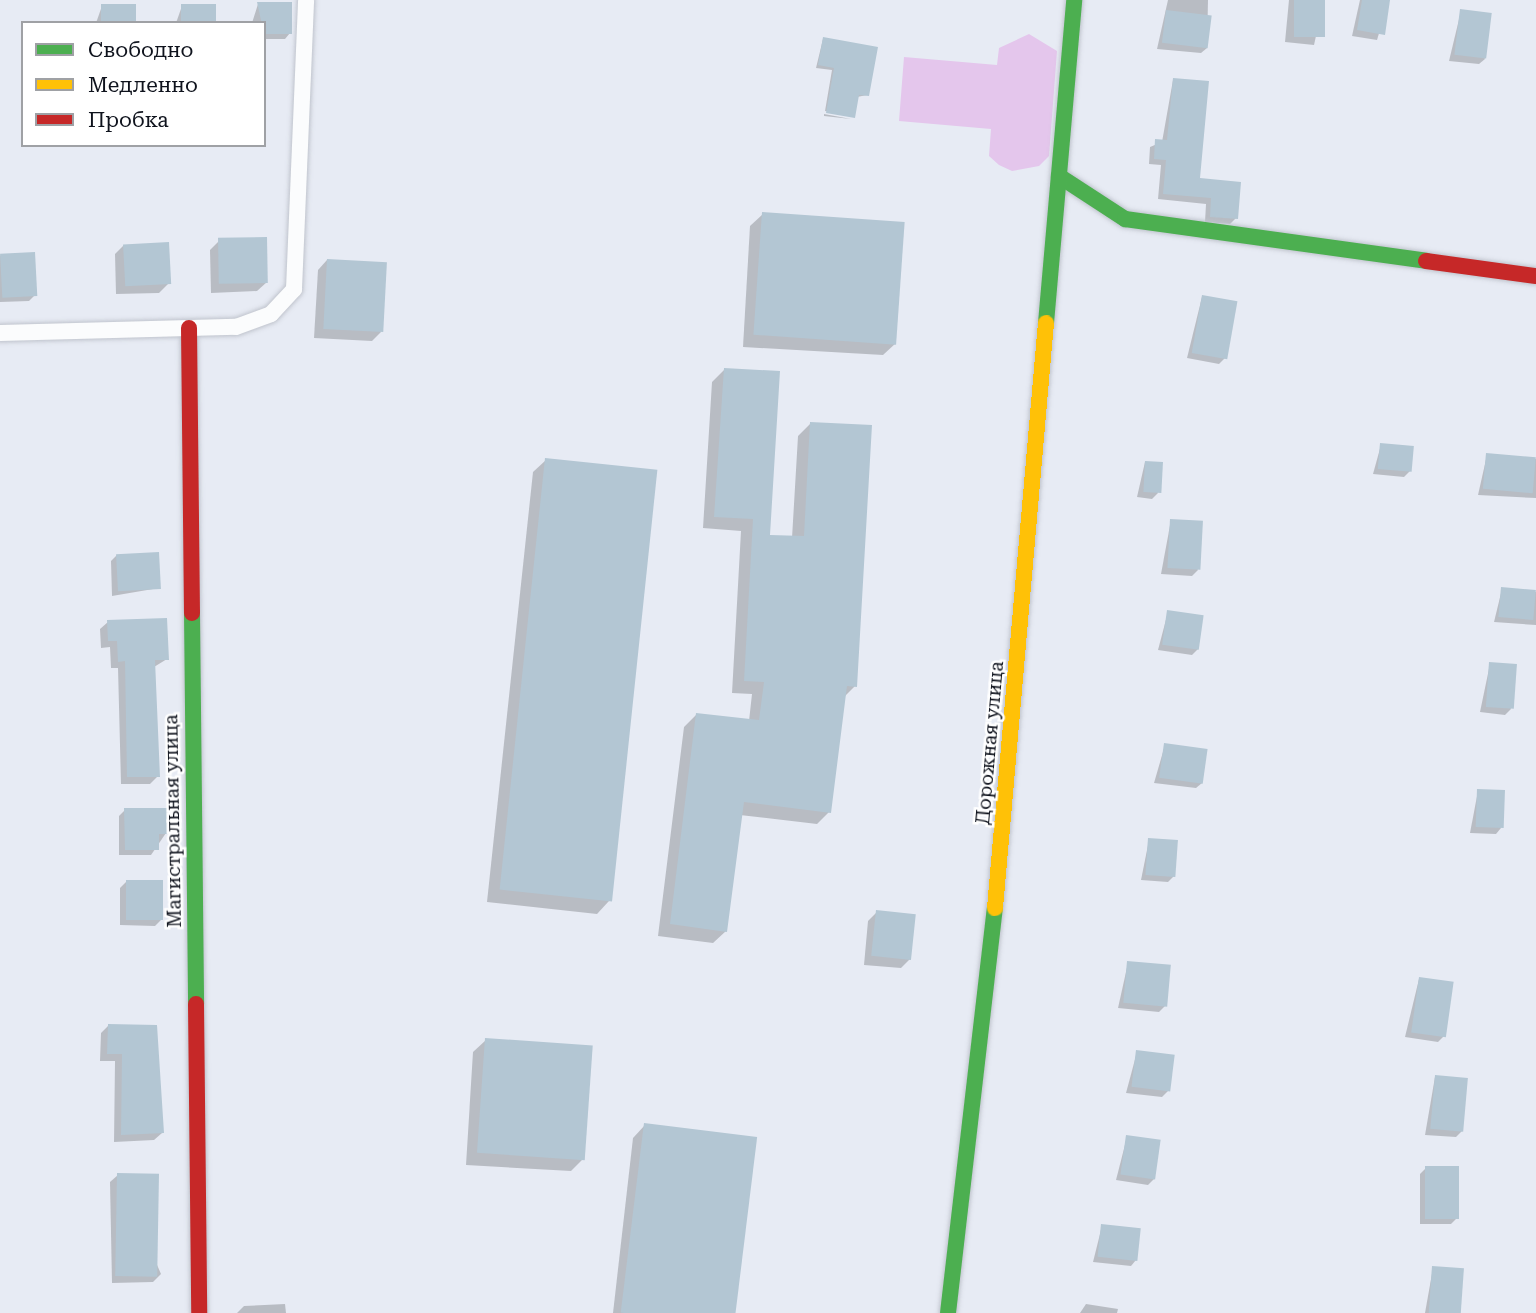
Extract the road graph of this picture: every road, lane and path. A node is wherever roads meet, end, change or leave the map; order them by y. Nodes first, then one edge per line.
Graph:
1 (306, 0) edge
2 (1074, 0) edge
3 (1059, 176) junction
4 (1536, 276) edge
5 (189, 328) junction
6 (0, 333) edge
7 (199, 1313) edge
8 (948, 1313) edge

1 - 5 street
2 - 3 street, Дорожная улица
3 - 4 street
3 - 8 street, Дорожная улица
5 - 6 street
5 - 7 street, Магистральная улица

